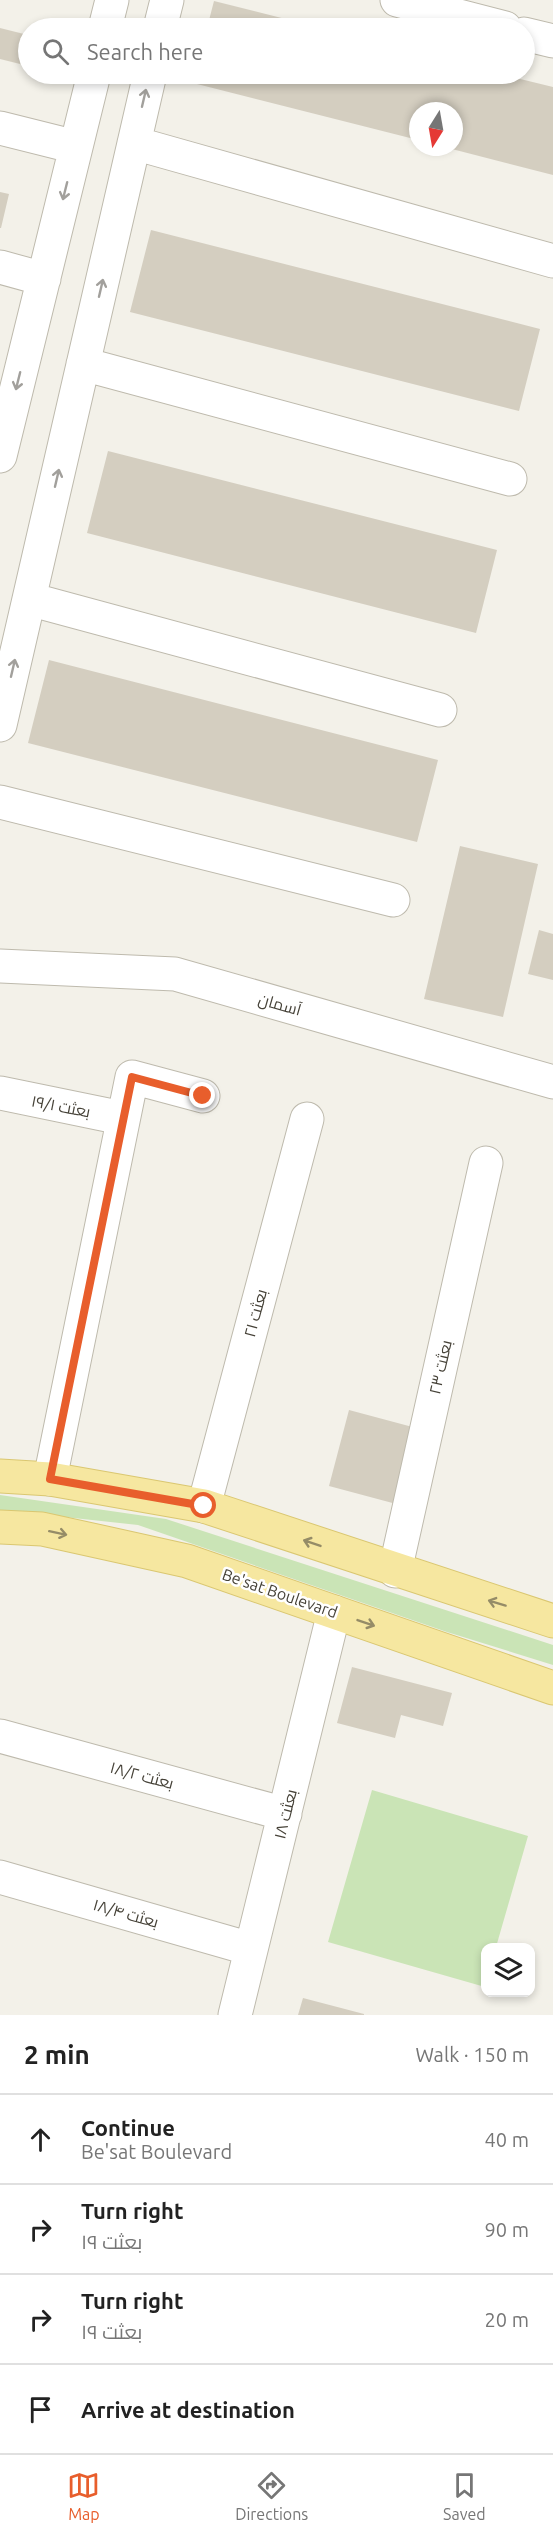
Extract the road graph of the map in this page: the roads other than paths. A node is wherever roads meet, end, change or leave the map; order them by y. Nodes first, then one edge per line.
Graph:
1 (112, 0) edge
2 (167, 0) edge
3 (397, 0) edge
4 (108, 18) edge
5 (162, 18) edge
6 (466, 18) edge
7 (535, 36) edge
8 (553, 41) edge
9 (92, 84) edge
10 (148, 84) edge
11 (0, 128) edge
12 (134, 143) junction
13 (76, 147) junction
14 (553, 261) edge
15 (0, 267) edge
16 (44, 279) junction
17 (83, 364) junction
18 (1, 445) edge
19 (510, 479) dead end
20 (29, 599) junction
21 (440, 710) dead end
22 (0, 725) edge
23 (0, 802) edge
24 (393, 900) dead end
25 (0, 966) edge
26 (553, 1082) edge
27 (0, 1093) edge
28 (203, 1096) dead end
29 (122, 1118) junction
30 (307, 1119) dead end
31 (486, 1163) dead end
32 (0, 1476) edge
33 (50, 1479) junction
34 (204, 1506) junction
35 (0, 1527) edge
36 (394, 1571) junction
37 (334, 1612) junction
38 (553, 1621) edge
39 (553, 1688) edge
40 (0, 1736) edge
41 (285, 1814) junction
42 (0, 1877) edge
43 (251, 1948) junction
44 (235, 2015) edge

1 - 4 street
2 - 5 street
3 - 6 street
7 - 8 street
9 - 13 street
12 -> 10 street
11 - 13 street
12 - 14 street
17 -> 12 street
13 -> 16 street
15 - 16 street
16 -> 18 street
17 - 19 street
20 -> 17 street
20 - 21 street
22 -> 20 street
23 - 24 street
25 - 26 street, آسمان
27 - 29 street, ۱۹/۱ بعثت
28 - 29 street
29 - 33 street
30 - 34 street, ۲۱ بعثت
31 - 36 street, ۲۳ بعثت
32 - 33 main road
33 - 34 main road
36 -> 34 main road
35 -> 37 main road, Be'sat Boulevard
38 -> 36 main road
37 -> 39 main road, Be'sat Boulevard
37 - 41 street, بعثت ۱۸
40 - 41 street, ۱۸/۲ بعثت
41 - 43 street, بعثت ۱۸
42 - 43 street, ۱۸/۴ بعثت
43 - 44 street, بعثت ۱۸

